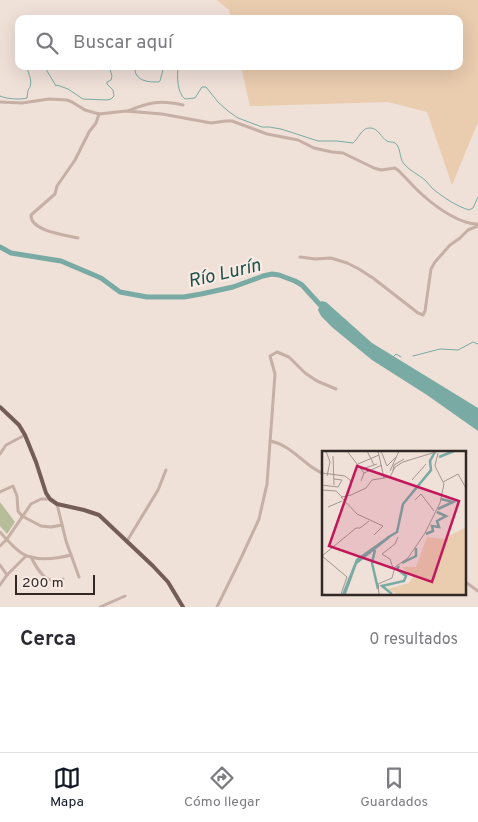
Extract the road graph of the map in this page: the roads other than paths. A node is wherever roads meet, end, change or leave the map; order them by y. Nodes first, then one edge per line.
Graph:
1 (0, 102) edge
2 (183, 105) dead end
3 (126, 111) junction
4 (99, 114) junction
5 (478, 225) edge
6 (78, 238) dead end
7 (300, 257) dead end
8 (336, 389) dead end
9 (0, 407) edge
10 (25, 435) junction
11 (270, 440) junction
12 (0, 454) edge
13 (166, 470) dead end
14 (322, 473) edge
15 (0, 492) edge
16 (50, 499) junction
17 (57, 504) junction
18 (22, 516) junction
19 (62, 525) junction
20 (0, 532) edge
21 (6, 539) junction
22 (126, 541) junction
23 (0, 546) edge
24 (71, 555) junction
25 (26, 556) junction
26 (30, 557) junction
27 (0, 565) edge
28 (7, 574) junction
29 (79, 576) dead end
30 (63, 580) dead end
31 (466, 582) edge
32 (0, 584) edge
33 (478, 591) edge
34 (125, 596) dead end
35 (100, 607) edge
36 (183, 607) edge
37 (217, 607) edge

1 - 4 street
2 - 3 street
3 - 4 street
3 - 5 street
4 - 6 street
5 - 7 street
8 - 11 street
9 - 10 main road
10 - 12 street
10 - 16 main road
11 - 14 street
11 - 37 street
13 - 22 street
15 - 18 street
16 - 17 main road
16 - 18 street
17 - 19 street
17 - 22 main road
18 - 19 street
18 - 21 street
19 - 24 street
20 - 21 street
21 - 23 street
21 - 25 street
22 - 36 main road
24 - 26 street
24 - 29 street
25 - 26 street
25 - 28 street
26 - 30 street
27 - 28 street
28 - 32 street
31 - 33 street
34 - 35 street

